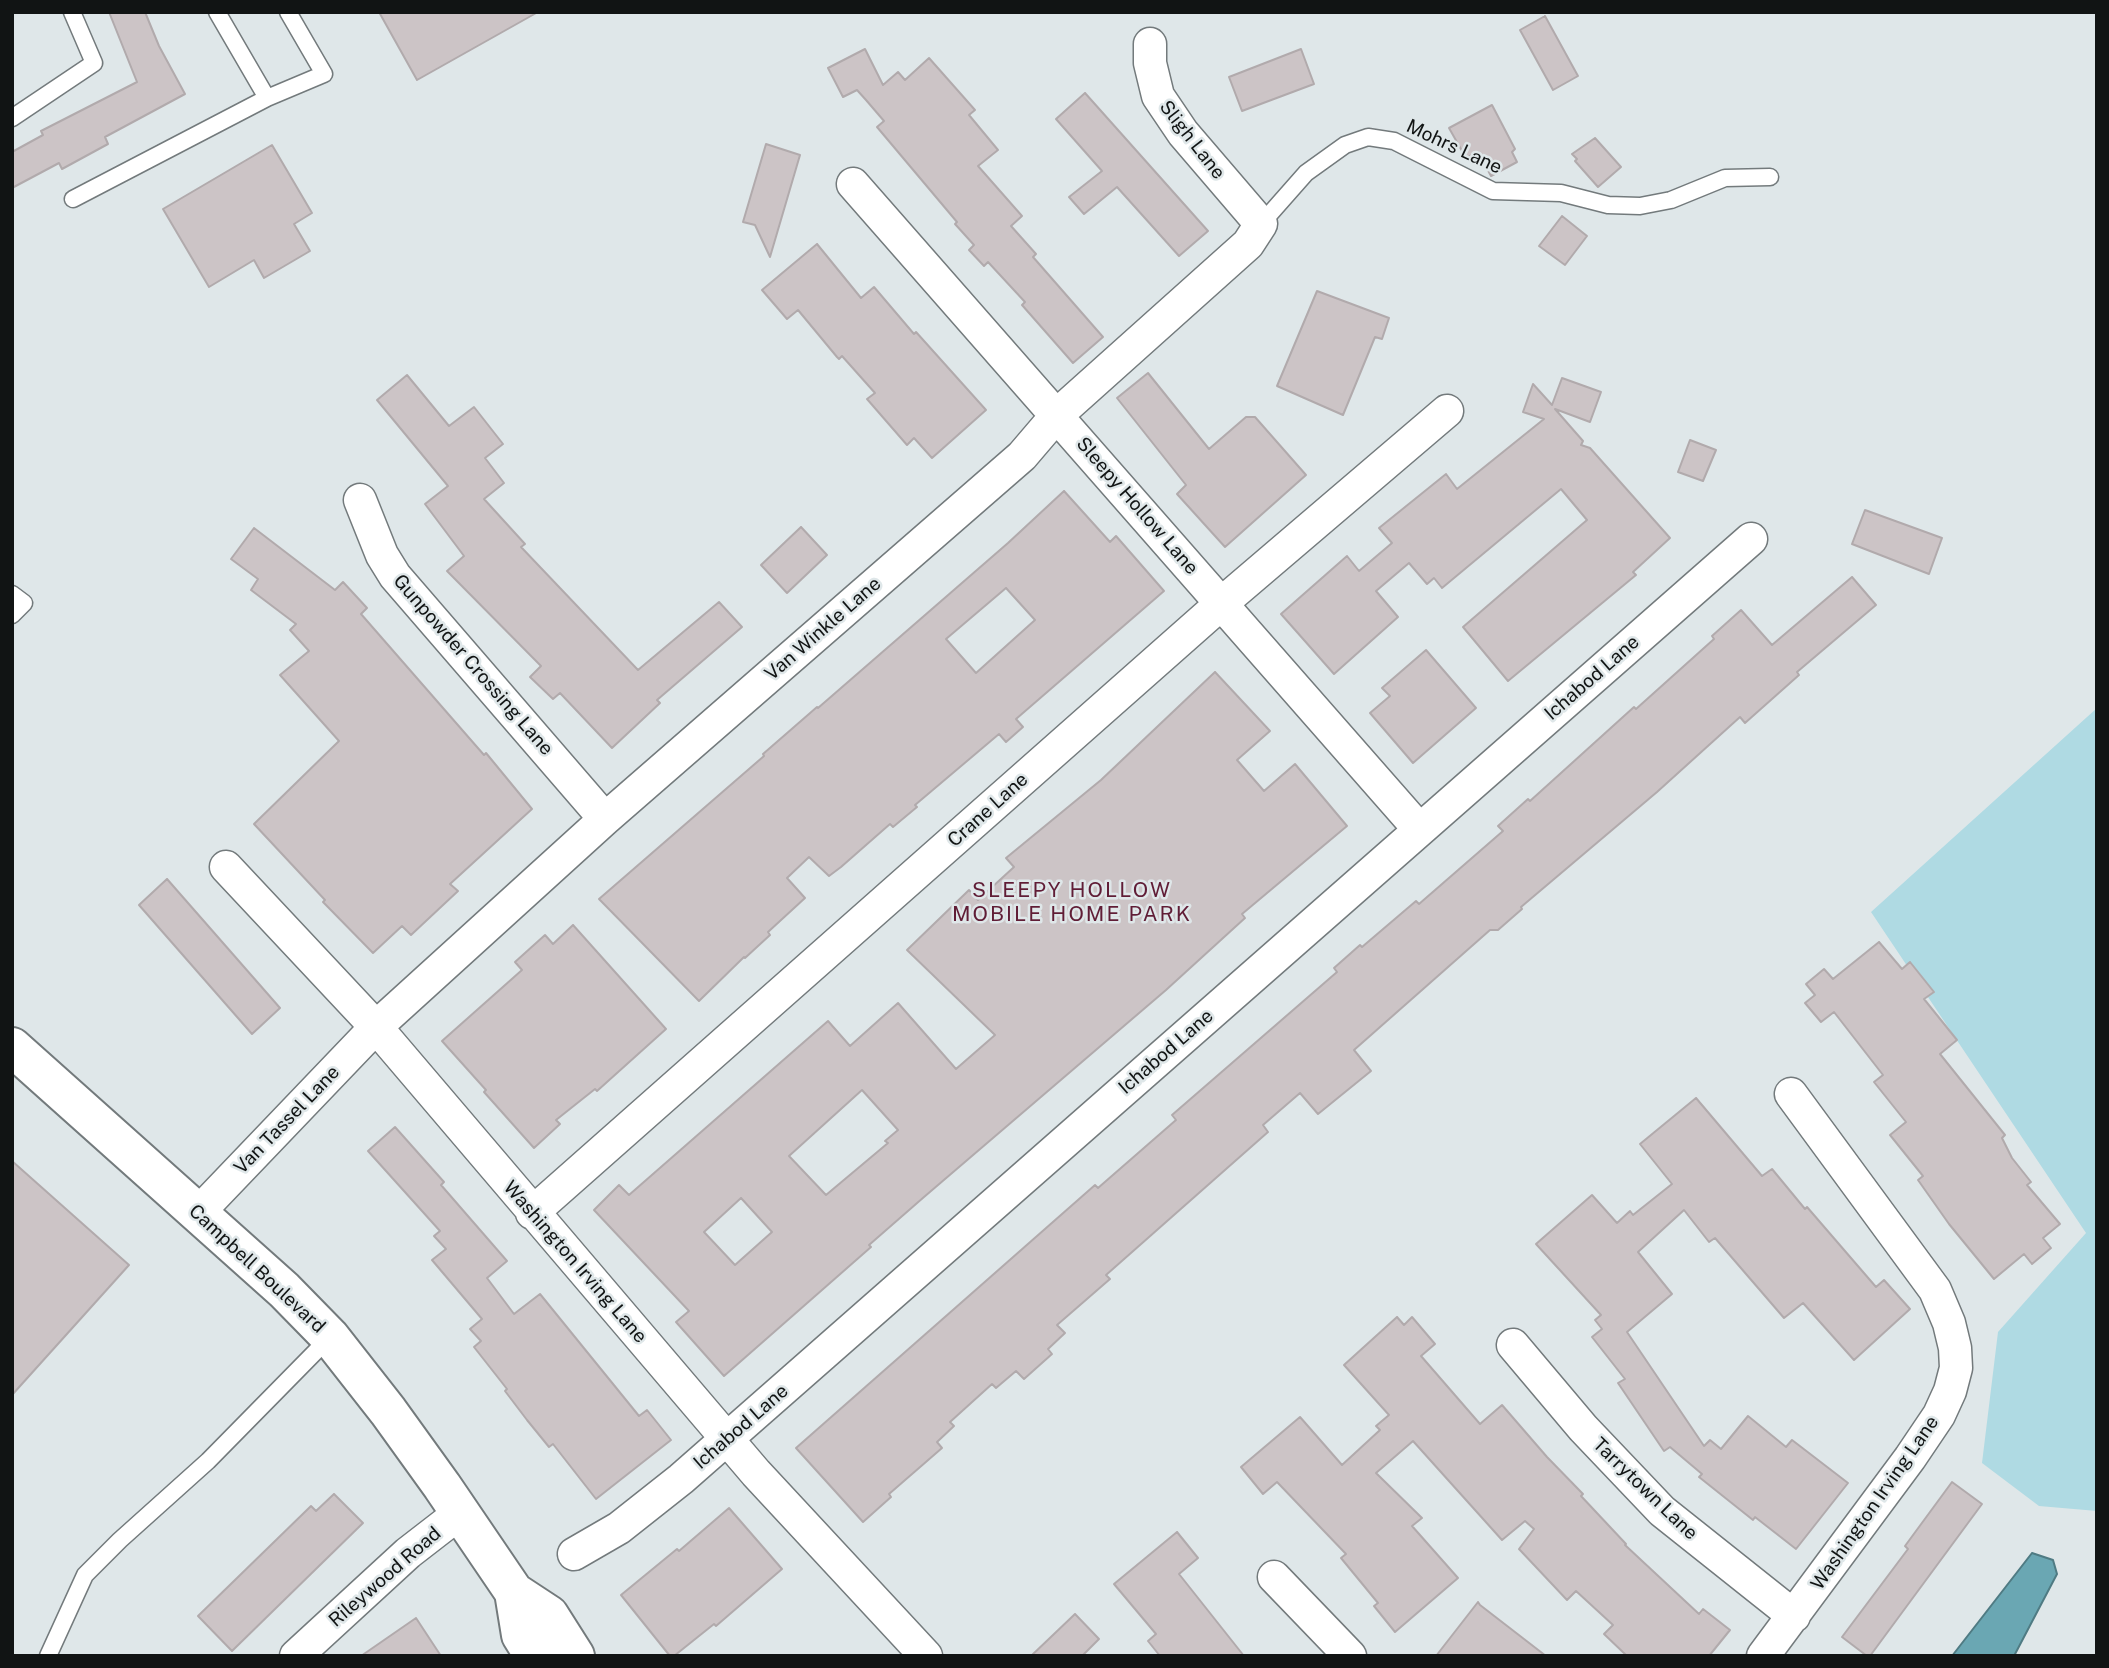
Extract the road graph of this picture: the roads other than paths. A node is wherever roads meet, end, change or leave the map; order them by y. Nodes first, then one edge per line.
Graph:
1 (72, 12) edge
2 (217, 12) edge
3 (288, 12) edge
4 (1150, 44) dead end
5 (267, 98) junction
6 (12, 118) edge
7 (1770, 177) dead end
8 (853, 184) dead end
9 (73, 200) dead end
10 (1261, 224) junction
11 (1447, 411) dead end
12 (1057, 415) junction
13 (360, 500) dead end
14 (1751, 539) dead end
15 (12, 594) edge
16 (1222, 603) junction
17 (12, 615) edge
18 (605, 819) junction
19 (1419, 829) junction
20 (226, 867) dead end
21 (376, 1027) junction
22 (12, 1047) edge
23 (1791, 1094) dead end
24 (198, 1213) junction
25 (532, 1213) junction
26 (330, 1337) junction
27 (1513, 1345) dead end
28 (728, 1439) junction
29 (461, 1512) junction
30 (574, 1554) dead end
31 (1274, 1577) dead end
32 (514, 1592) junction
33 (1794, 1616) junction
34 (308, 1652) edge
35 (47, 1656) edge
36 (534, 1656) edge
37 (575, 1656) edge
38 (926, 1656) edge
39 (1350, 1656) edge
40 (1763, 1656) edge

1 - 6 lane
2 - 5 lane
3 - 5 lane
4 - 10 street, Sligh Lane
5 - 9 lane
7 - 10 lane, Mohrs Lane
8 - 12 street, Sleepy Hollow Lane
10 - 12 street, Van Winkle Lane
11 - 16 street, Crane Lane
12 - 16 street, Sleepy Hollow Lane
12 - 18 street, Van Winkle Lane
13 - 18 street, Gunpowder Crossing Lane
14 - 19 street, Ichabod Lane
15 - 17 lane
16 - 19 street, Sleepy Hollow Lane
16 - 25 street, Crane Lane
18 - 21 street, Van Winkle Lane
19 - 28 street, Ichabod Lane
20 - 21 street, Washington Irving Lane
21 - 24 street, Van Tassel Lane
21 - 25 street, Washington Irving Lane
22 - 24 street, Campbell Boulevard
23 - 33 street, Washington Irving Lane
24 - 26 street, Campbell Boulevard
25 - 28 street, Washington Irving Lane
26 - 29 street, Campbell Boulevard
26 - 35 lane
27 - 33 street, Tarrytown Lane
28 - 30 street, Ichabod Lane
28 - 38 street, Washington Irving Lane
29 - 32 street, Campbell Boulevard
29 - 34 street, Rileywood Road
31 - 39 street
32 - 36 street, Campbell Boulevard
32 - 37 street, Campbell Boulevard
33 - 40 street, Washington Irving Lane

